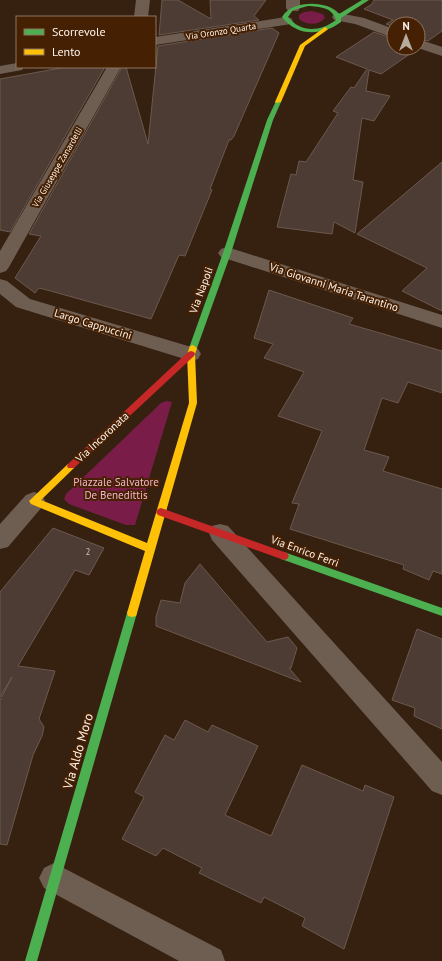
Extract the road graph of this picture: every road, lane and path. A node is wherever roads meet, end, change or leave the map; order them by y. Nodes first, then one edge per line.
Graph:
1 (143, 0) edge
2 (366, 0) edge
3 (293, 4) edge
4 (141, 16) edge
5 (339, 17) junction
6 (286, 21) junction
7 (298, 28) junction
8 (325, 29) junction
9 (386, 31) edge
10 (156, 41) edge
11 (303, 45) junction
12 (426, 46) edge
13 (442, 52) edge
14 (16, 67) edge
15 (113, 68) edge
16 (0, 70) edge
17 (227, 253) junction
18 (0, 267) edge
19 (0, 285) edge
20 (442, 322) edge
21 (191, 354) junction
22 (34, 501) junction
23 (161, 512) junction
24 (220, 533) junction
25 (0, 540) edge
26 (151, 549) junction
27 (442, 612) edge
28 (442, 782) edge
29 (54, 878) junction
30 (31, 961) edge
31 (210, 961) edge

1 - 4 street
2 - 5 main road
3 - 5 main road
3 - 6 main road
5 - 8 main road
5 - 9 street
6 - 7 main road
6 - 10 street, Via Oronzo Quarta
7 - 8 main road
7 - 11 main road
8 - 11 main road
11 - 17 main road, Via Napoli
12 - 13 street
14 - 16 street
15 - 18 street, Via Giuseppe Zanardelli
17 - 20 street, Via Giovanni Maria Tarantino
17 - 21 main road, Via Napoli
19 - 21 street, Largo Cappuccini
21 - 22 main road, Via Incoronata
21 - 23 main road, Via Napoli
22 - 25 street, Via Incoronata
22 - 26 main road
23 - 24 main road, Via Enrico Ferri
23 - 26 main road, Via Napoli
24 - 27 main road, Via Enrico Ferri
24 - 28 street
26 - 29 main road, Via Aldo Moro
29 - 30 main road, Via Aldo Moro
29 - 31 street

